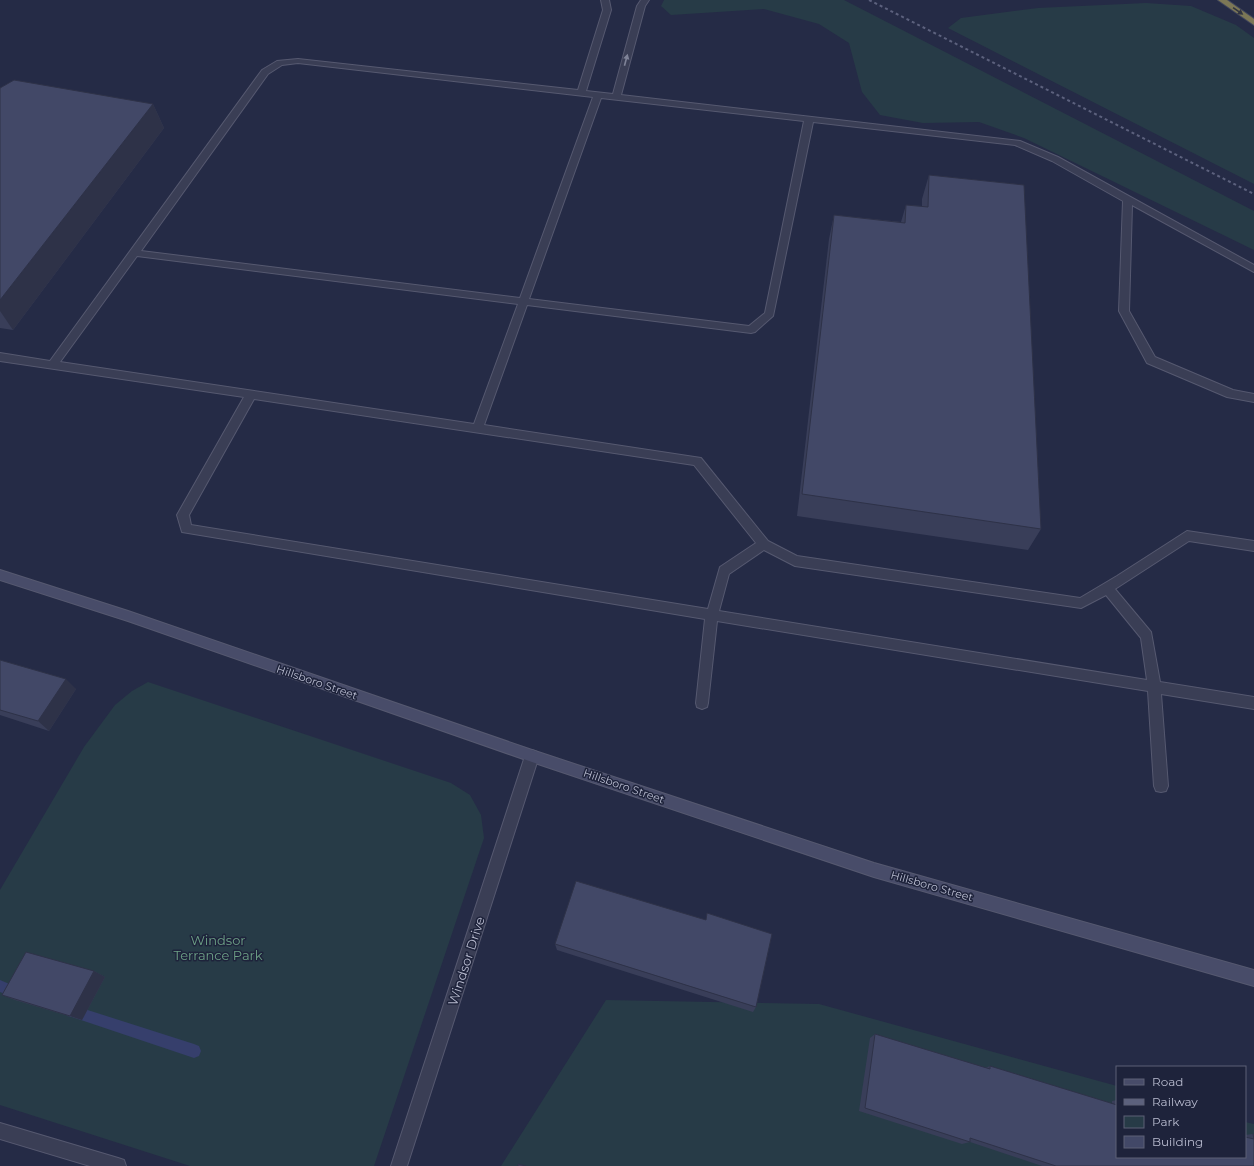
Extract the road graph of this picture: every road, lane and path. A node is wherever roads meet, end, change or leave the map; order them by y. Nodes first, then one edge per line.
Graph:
1 (605, 0) edge
2 (645, 0) edge
3 (1222, 0) edge
4 (1254, 22) edge
5 (581, 93) junction
6 (598, 95) junction
7 (616, 97) junction
8 (809, 119) junction
9 (1128, 200) junction
10 (134, 253) junction
11 (1254, 269) edge
12 (524, 302) junction
13 (0, 357) edge
14 (53, 365) junction
15 (251, 394) junction
16 (1254, 398) edge
17 (478, 428) junction
18 (764, 544) junction
19 (1254, 546) edge
20 (0, 575) edge
21 (1107, 588) junction
22 (712, 615) junction
23 (1154, 687) junction
24 (702, 703) dead end
25 (1254, 703) edge
26 (532, 756) junction
27 (1161, 786) dead end
28 (1254, 978) edge
29 (0, 1131) edge
30 (118, 1166) edge
31 (399, 1166) edge

1 - 5 street
7 -> 2 street
3 -> 4 highway
5 - 6 street
5 - 10 street
6 - 7 street
6 - 12 street
7 - 8 street
8 - 9 street
8 - 12 street
9 - 11 street
9 - 16 street
10 - 12 street
10 - 14 street
12 - 17 street
13 - 14 street
14 - 15 street
15 - 17 street
15 - 22 street
17 - 18 street
18 - 21 street
18 - 22 street
19 - 21 street
20 - 26 street, Hillsboro Street
21 - 23 street
22 - 23 street
22 - 24 street
23 - 25 street
23 - 27 street
26 - 28 street, Hillsboro Street
26 - 31 street, Windsor Drive
29 - 30 street

